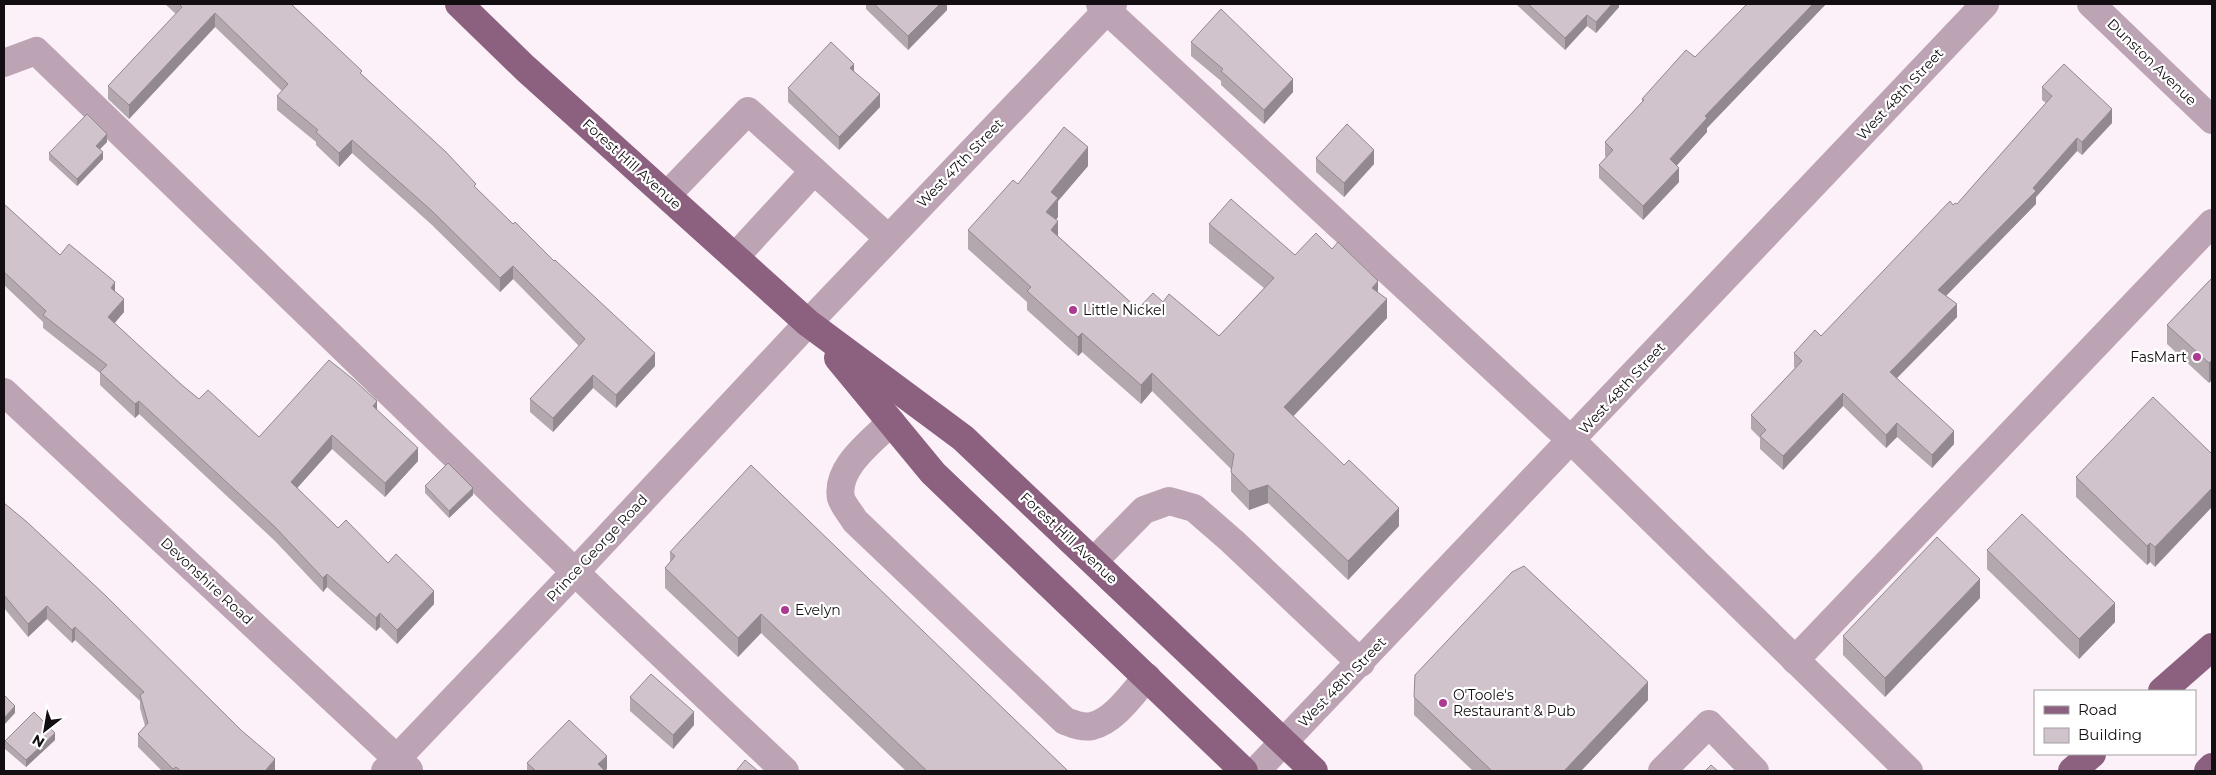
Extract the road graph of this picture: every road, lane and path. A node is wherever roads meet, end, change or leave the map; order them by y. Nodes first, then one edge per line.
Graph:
1 (458, 4) edge
2 (1986, 4) edge
3 (2091, 4) edge
4 (1107, 6) edge
5 (4, 63) edge
6 (2212, 120) edge
7 (814, 172) junction
8 (667, 195) junction
9 (2212, 223) edge
10 (888, 238) junction
11 (735, 257) junction
12 (808, 322) junction
13 (4, 392) edge
14 (891, 422) junction
15 (1572, 441) junction
16 (1094, 561) junction
17 (575, 572) junction
18 (2212, 647) edge
19 (1794, 660) junction
20 (1360, 663) junction
21 (1147, 677) junction
22 (2163, 690) edge
23 (1284, 742) junction
24 (2091, 755) edge
25 (397, 767) edge
26 (1896, 767) edge
27 (2212, 767) edge
28 (786, 771) edge
29 (1244, 771) edge
30 (1256, 771) edge
31 (1314, 771) edge
32 (1662, 771) edge
33 (1755, 771) edge
34 (2072, 771) edge
35 (2208, 771) edge

1 - 8 main road, Forest Hill Avenue
2 - 15 street, West 48th Street
3 - 6 street, Dunston Avenue
4 - 10 street, West 47th Street
4 - 15 street
5 - 17 street
7 - 8 street
7 - 10 street
7 - 11 street
8 - 11 main road, Forest Hill Avenue
9 - 19 street
10 - 12 street, West 47th Street
11 - 12 main road, Forest Hill Avenue
12 - 14 main road, Forest Hill Avenue
12 - 16 main road, Forest Hill Avenue
12 - 17 street, Prince George Road
13 - 25 street, Devonshire Road
14 - 21 main road, Forest Hill Avenue
14 - 21 street
15 - 19 street
15 - 20 street, West 48th Street
16 - 20 street
16 - 23 main road, Forest Hill Avenue
17 - 25 street, Prince George Road
17 - 28 street
18 - 22 main road
19 - 26 street
20 - 23 street, West 48th Street
21 - 29 main road, Forest Hill Avenue
23 - 30 street, West 48th Street
23 - 31 main road, Forest Hill Avenue
24 - 34 main road
27 - 35 main road
32 - 33 street

